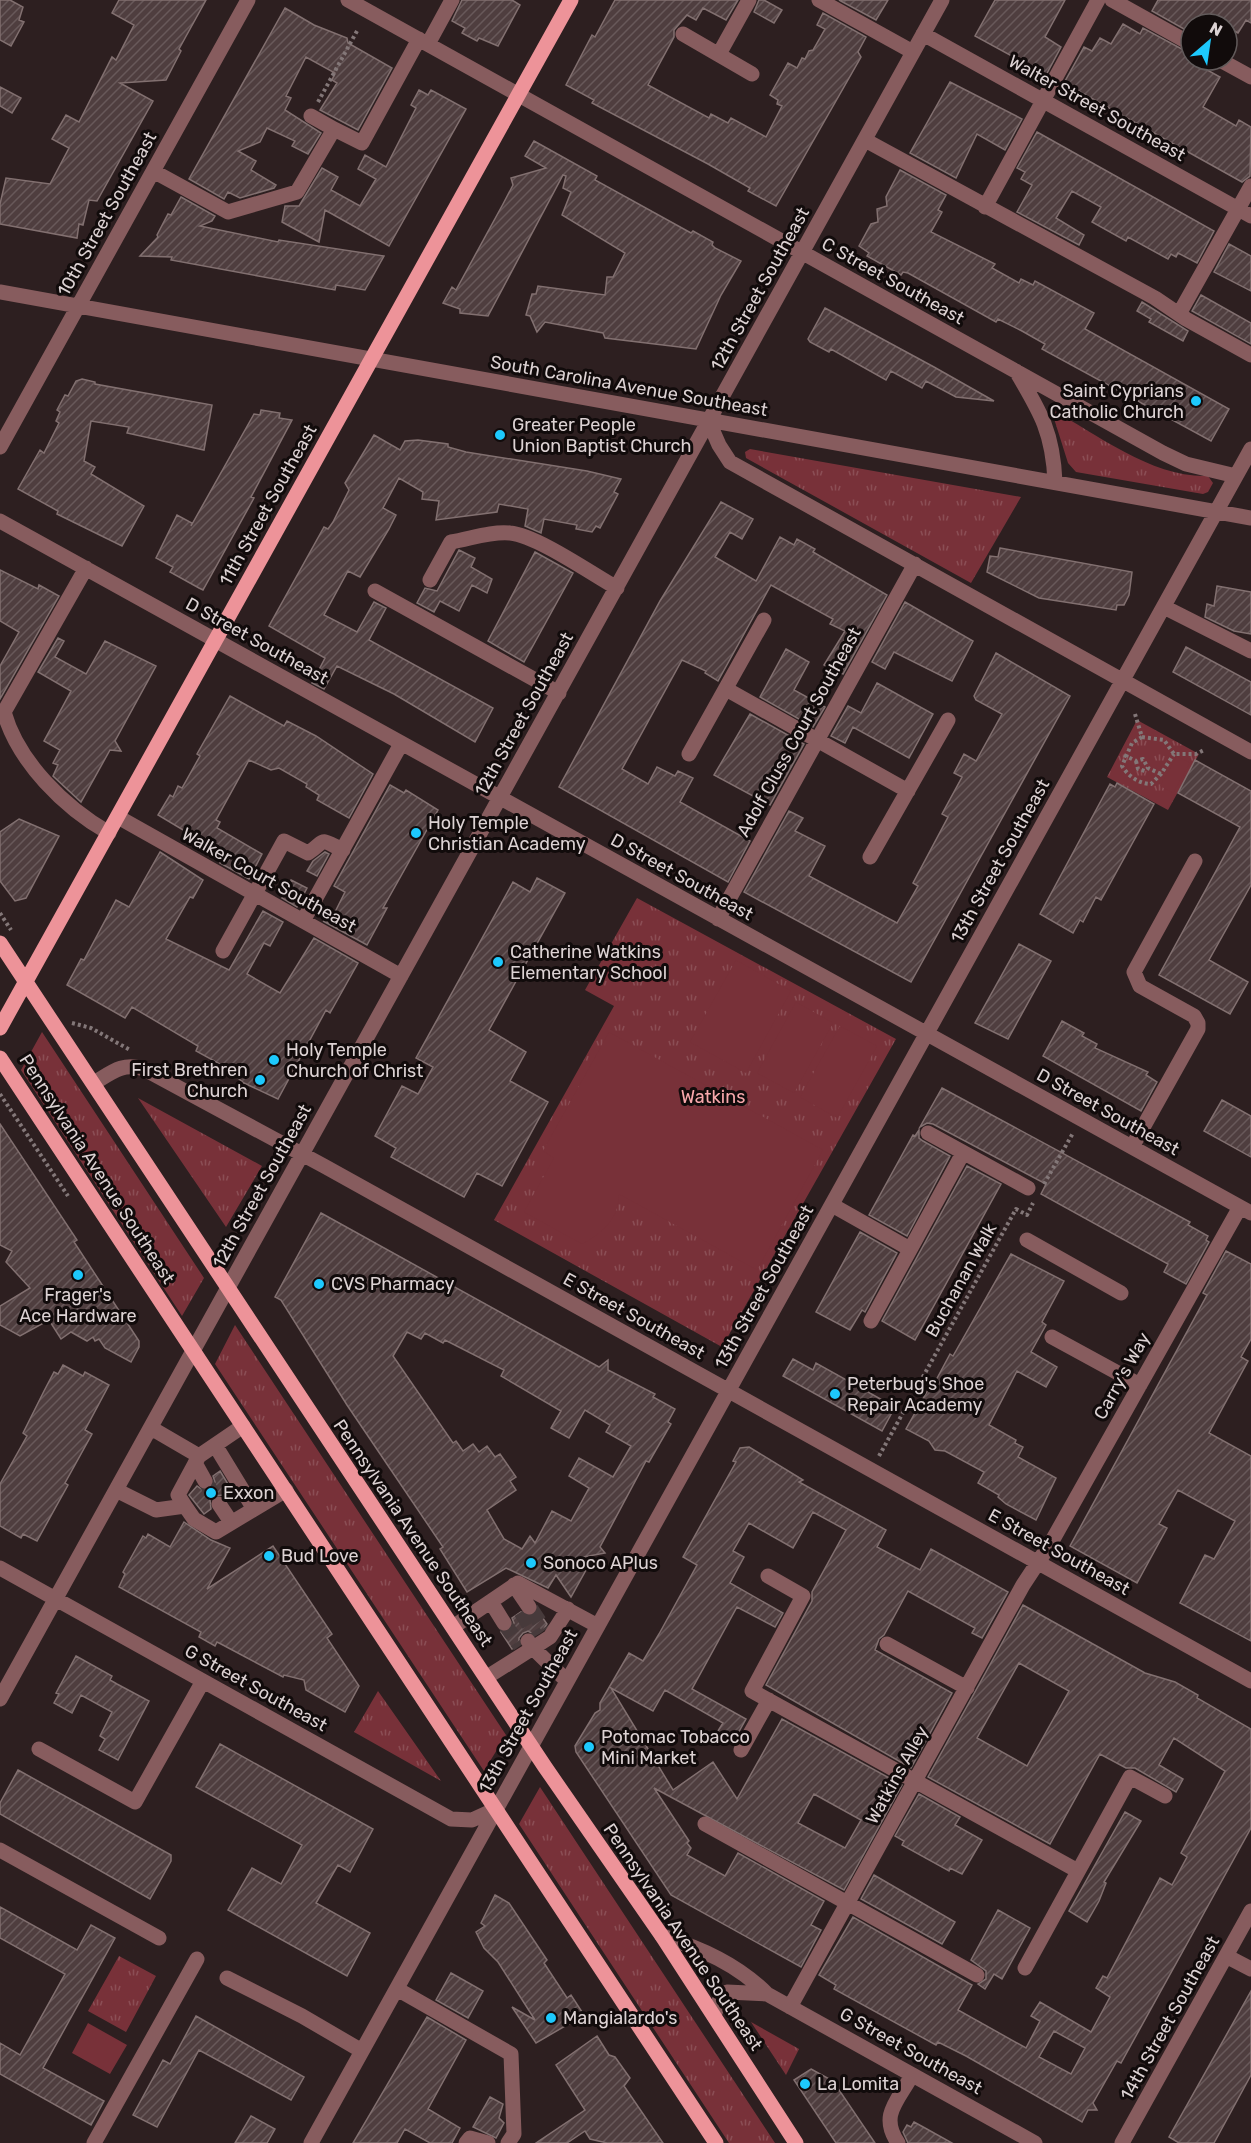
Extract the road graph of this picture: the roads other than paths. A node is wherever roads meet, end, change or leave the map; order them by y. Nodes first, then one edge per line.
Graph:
1 (248, 0) edge
2 (452, 0) edge
3 (571, 0) edge
4 (749, 0) edge
5 (819, 0) edge
6 (942, 0) edge
7 (1098, 0) edge
8 (1112, 0) edge
9 (357, 2) edge
10 (683, 34) dead end
11 (923, 34) junction
12 (1179, 37) edge
13 (424, 42) junction
14 (914, 52) junction
15 (719, 54) junction
16 (752, 74) dead end
17 (519, 94) junction
18 (1044, 101) junction
19 (311, 116) road end
20 (334, 129) junction
21 (865, 140) junction
22 (153, 171) junction
23 (1251, 186) edge
24 (986, 207) junction
25 (1245, 213) edge
26 (803, 253) junction
27 (0, 292) edge
28 (78, 306) junction
29 (1179, 315) junction
30 (1251, 355) edge
31 (371, 360) junction
32 (1016, 371) junction
33 (709, 422) junction
34 (0, 447) edge
35 (1251, 449) edge
36 (1236, 476) junction
37 (1055, 482) junction
38 (1216, 512) junction
39 (1251, 518) edge
40 (0, 521) edge
41 (915, 564) junction
42 (86, 568) junction
43 (430, 580) dead end
44 (618, 588) junction
45 (375, 591) dead end
46 (1164, 607) junction
47 (764, 620) dead end
48 (216, 640) junction
49 (1251, 651) edge
50 (1122, 681) junction
51 (726, 689) junction
52 (559, 693) junction
53 (948, 720) dead end
54 (817, 740) junction
55 (402, 744) junction
56 (1251, 752) edge
57 (689, 754) dead end
58 (908, 790) junction
59 (499, 798) junction
60 (118, 818) junction
61 (109, 833) junction
62 (343, 850) junction
63 (870, 857) dead end
64 (1195, 861) dead end
65 (255, 894) junction
66 (718, 919) junction
67 (303, 921) junction
68 (0, 943) edge
69 (223, 951) dead end
70 (401, 976) junction
71 (26, 982) junction
72 (0, 1028) edge
73 (927, 1034) junction
74 (0, 1058) edge
75 (94, 1083) junction
76 (928, 1133) dead end
77 (1132, 1147) junction
78 (963, 1153) junction
79 (302, 1155) junction
80 (1036, 1190) road end
81 (832, 1205) junction
82 (1245, 1210) edge
83 (1027, 1240) dead end
84 (910, 1249) junction
85 (228, 1288) junction
86 (1121, 1293) dead end
87 (870, 1321) dead end
88 (1052, 1337) dead end
89 (194, 1351) junction
90 (1140, 1385) junction
91 (729, 1391) junction
92 (243, 1426) junction
93 (151, 1428) junction
94 (215, 1445) junction
95 (197, 1460) junction
96 (205, 1481) tunnel mouth
97 (116, 1490) junction
98 (286, 1490) junction
99 (219, 1504) tunnel mouth
100 (185, 1506) junction
101 (254, 1509) junction
102 (231, 1522) junction
103 (1037, 1562) junction
104 (0, 1568) edge
105 (768, 1576) dead end
106 (503, 1594) junction
107 (55, 1599) junction
108 (568, 1609) junction
109 (598, 1626) junction
110 (453, 1627) junction
111 (535, 1642) junction
112 (888, 1644) dead end
113 (486, 1677) junction
114 (203, 1681) junction
115 (567, 1681) junction
116 (1251, 1681) edge
117 (967, 1688) junction
118 (0, 1699) edge
119 (769, 1701) junction
120 (531, 1746) junction
121 (39, 1749) dead end
122 (741, 1750) dead end
123 (915, 1782) junction
124 (1165, 1796) dead end
125 (496, 1809) junction
126 (705, 1824) dead end
127 (0, 1850) edge
128 (1078, 1872) junction
129 (848, 1902) junction
130 (1251, 1911) edge
131 (662, 1936) junction
132 (159, 1938) dead end
133 (1226, 1956) junction
134 (197, 1959) dead end
135 (1025, 1968) dead end
136 (1251, 1970) edge
137 (977, 1975) dead end
138 (227, 1978) dead end
139 (397, 1989) junction
140 (767, 1994) junction
141 (790, 2007) junction
142 (714, 2016) junction
143 (362, 2051) junction
144 (912, 2075) junction
145 (1016, 2138) edge
146 (94, 2143) edge
147 (311, 2143) edge
148 (466, 2143) edge
149 (488, 2143) edge
150 (508, 2143) edge
151 (716, 2143) edge
152 (796, 2143) edge
153 (898, 2143) edge
154 (1035, 2143) edge
155 (1122, 2143) edge

1 - 22 street, 10th Street Southeast
2 - 13 street
3 - 17 main road, 11th Street Southeast
4 - 15 street
5 - 14 street
6 - 11 street, 12th Street Southeast
7 - 18 street
8 - 12 street
9 - 13 street, C Street Southeast
10 - 15 street
11 - 14 street, 12th Street Southeast
11 - 18 street, Walter Street Southeast
13 - 17 street, C Street Southeast
13 - 20 street
14 - 21 street, 12th Street Southeast
15 - 16 street
17 - 26 street, C Street Southeast
17 - 31 main road, 11th Street Southeast
18 - 24 street
18 - 25 street, Walter Street Southeast
19 - 20 street
20 - 22 street
21 - 24 street
21 - 26 street, 12th Street Southeast
22 - 28 street, 10th Street Southeast
23 - 25 street
24 - 29 street
25 - 29 street
26 - 32 street, C Street Southeast
26 - 33 street, 12th Street Southeast
27 - 28 street, South Carolina Avenue Southeast
28 - 31 street, South Carolina Avenue Southeast
28 - 34 street, 10th Street Southeast
29 - 30 street
31 - 33 street, South Carolina Avenue Southeast
31 - 48 main road, 11th Street Southeast
32 - 36 street, C Street Southeast
32 - 37 street
33 - 37 street, South Carolina Avenue Southeast
33 - 41 street
33 - 44 street, 12th Street Southeast
35 - 36 street, 13th Street Southeast
36 - 38 street, 13th Street Southeast
37 - 38 street, South Carolina Avenue Southeast
38 - 39 street, South Carolina Avenue Southeast
38 - 46 street, 13th Street Southeast
40 - 42 street, D Street Southeast
41 - 50 street
41 - 54 street, Adolf Cluss Court Southeast
42 - 48 street, D Street Southeast
42 - 61 street
43 - 44 street
44 - 52 street, 12th Street Southeast
45 - 52 street
46 - 49 street
46 - 50 street, 13th Street Southeast
47 - 51 street
48 - 55 street, D Street Southeast
48 - 60 main road, 11th Street Southeast
50 - 56 street
50 - 73 street, 13th Street Southeast
51 - 54 street
51 - 57 street
52 - 59 street, 12th Street Southeast
53 - 58 street
54 - 58 street
54 - 66 street, Adolf Cluss Court Southeast
55 - 59 street, D Street Southeast
55 - 62 street
58 - 63 street
59 - 66 street, D Street Southeast
59 - 70 street, 12th Street Southeast
60 - 61 main road, 11th Street Southeast
60 - 65 street, Walker Court Southeast
61 - 71 main road, 11th Street Southeast
62 - 65 street
62 - 67 street
64 - 77 street
65 - 67 street, Walker Court Southeast
65 - 69 street
66 - 73 street, D Street Southeast
67 - 70 street, Walker Court Southeast
68 - 71 main road, Pennsylvania Avenue Southeast
70 - 79 street, 12th Street Southeast
71 - 72 main road, 11th Street Southeast
71 - 75 main road, Pennsylvania Avenue Southeast
73 - 77 street, D Street Southeast
73 - 81 street, 13th Street Southeast
74 - 89 main road, Pennsylvania Avenue Southeast
75 - 79 street, E Street Southeast
75 - 85 main road, Pennsylvania Avenue Southeast
76 - 78 street
77 - 82 street, D Street Southeast
78 - 80 street
78 - 84 street
79 - 85 street, 12th Street Southeast
79 - 91 street, E Street Southeast
81 - 84 street
81 - 91 street, 13th Street Southeast
82 - 90 street, Carry's Way
83 - 86 street
84 - 87 street
85 - 89 street, 12th Street Southeast
85 - 110 main road, Pennsylvania Avenue Southeast
88 - 90 street
89 - 92 main road, Pennsylvania Avenue Southeast
89 - 93 street, 12th Street Southeast
90 - 103 street, Carry's Way
91 - 103 street, E Street Southeast
91 - 109 street, 13th Street Southeast
92 - 94 street
92 - 98 main road, Pennsylvania Avenue Southeast
93 - 95 street
93 - 97 street, 12th Street Southeast
94 - 95 street
94 - 101 street
95 - 96 street
95 - 100 street
97 - 100 street
97 - 107 street, 12th Street Southeast
98 - 101 street
98 - 125 main road, Pennsylvania Avenue Southeast
99 - 102 street
100 - 102 street
101 - 102 street
103 - 116 street, E Street Southeast
103 - 117 street, Watkins Alley
104 - 107 street, G Street Southeast
105 - 119 street
106 - 106 street
106 - 108 street
106 - 110 street
107 - 114 street, G Street Southeast
107 - 118 street, 12th Street Southeast
108 - 109 street
108 - 111 street
109 - 115 street, 13th Street Southeast
110 - 113 main road, Pennsylvania Avenue Southeast
111 - 113 street
111 - 115 street
112 - 117 street
113 - 120 main road, Pennsylvania Avenue Southeast
114 - 121 street
114 - 125 street, G Street Southeast
115 - 120 street, 13th Street Southeast
117 - 123 street, Watkins Alley
119 - 122 street
119 - 123 street
120 - 125 street, 13th Street Southeast
120 - 131 main road, Pennsylvania Avenue Southeast
123 - 128 street
123 - 129 street, Watkins Alley
124 - 128 street
125 - 139 street, 13th Street Southeast
125 - 151 main road, Pennsylvania Avenue Southeast
126 - 129 street
127 - 132 street
128 - 135 street
129 - 137 street
129 - 141 street, Watkins Alley
130 - 133 street, 14th Street Southeast
131 - 140 street, G Street Southeast
131 - 142 main road, Pennsylvania Avenue Southeast
133 - 136 street
133 - 155 street, 14th Street Southeast
134 - 146 street
138 - 143 street
139 - 143 street, 13th Street Southeast
139 - 150 street
140 - 141 street, G Street Southeast
140 - 142 street, G Street Southeast
141 - 144 street, G Street Southeast
142 - 152 main road, Pennsylvania Avenue Southeast
143 - 147 street, 13th Street Southeast
144 - 145 street, G Street Southeast
144 - 153 street
145 - 154 street, G Street Southeast
148 - 149 street

